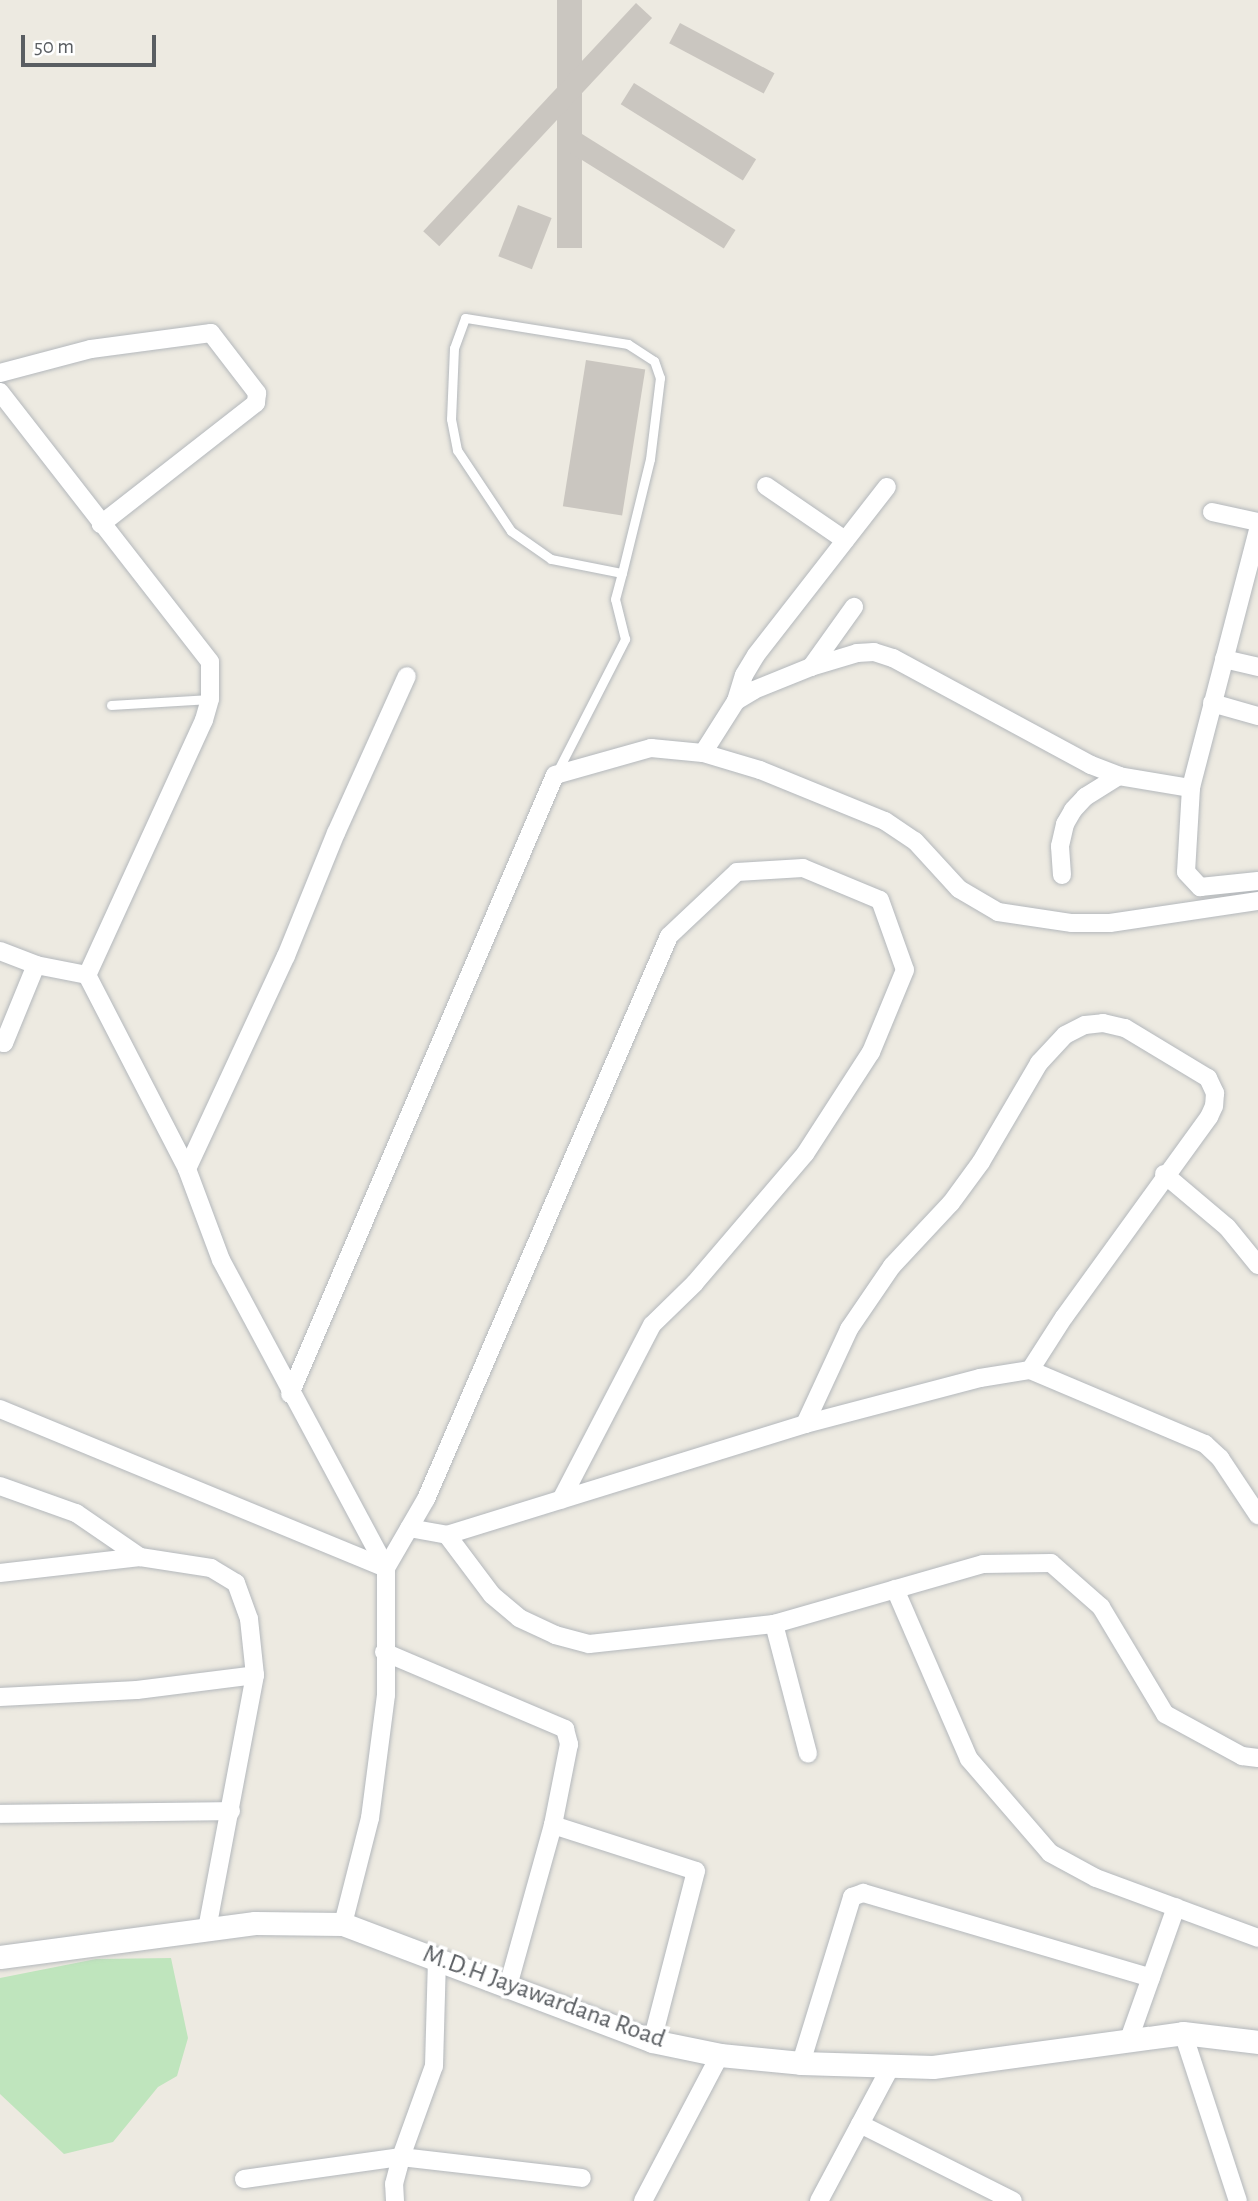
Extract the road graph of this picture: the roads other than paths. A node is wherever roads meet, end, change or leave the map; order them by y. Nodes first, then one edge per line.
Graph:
1 (0, 373) edge
2 (0, 392) edge
3 (766, 486) dead end
4 (887, 486) dead end
5 (1212, 512) dead end
6 (1258, 522) edge
7 (101, 524) junction
8 (1258, 530) edge
9 (845, 540) junction
10 (622, 573) junction
11 (854, 607) dead end
12 (1224, 659) junction
13 (811, 667) junction
14 (1258, 667) edge
15 (407, 676) dead end
16 (210, 699) junction
17 (736, 701) junction
18 (1212, 703) junction
19 (111, 705) dead end
20 (1258, 716) edge
21 (703, 753) junction
22 (555, 775) junction
23 (1119, 776) junction
24 (1191, 788) junction
25 (1062, 876) dead end
26 (1258, 881) edge
27 (1258, 901) edge
28 (0, 951) edge
29 (36, 965) junction
30 (88, 975) junction
31 (0, 1042) edge
32 (187, 1169) junction
33 (1164, 1174) junction
34 (1258, 1265) edge
35 (1030, 1370) junction
36 (290, 1394) junction
37 (0, 1409) edge
38 (805, 1424) junction
39 (0, 1486) edge
40 (561, 1500) junction
41 (1258, 1515) edge
42 (410, 1528) junction
43 (447, 1535) junction
44 (140, 1557) junction
45 (386, 1568) junction
46 (0, 1573) edge
47 (895, 1589) junction
48 (774, 1624) junction
49 (384, 1652) junction
50 (255, 1675) junction
51 (0, 1697) edge
52 (808, 1754) dead end
53 (1258, 1758) edge
54 (231, 1811) junction
55 (0, 1814) edge
56 (553, 1825) junction
57 (1176, 1907) junction
58 (343, 1924) junction
59 (207, 1929) junction
60 (1258, 1937) edge
61 (0, 1957) edge
62 (437, 1957) junction
63 (1151, 1978) junction
64 (508, 1986) junction
65 (1183, 2033) junction
66 (652, 2041) junction
67 (1128, 2042) junction
68 (1258, 2042) edge
69 (720, 2054) junction
70 (800, 2063) junction
71 (891, 2066) junction
72 (860, 2124) junction
73 (401, 2157) junction
74 (582, 2178) dead end
75 (244, 2179) dead end
76 (1004, 2199) edge
77 (395, 2201) edge
78 (643, 2201) edge
79 (819, 2201) edge
80 (1238, 2201) edge

1 - 7 street
2 - 7 street
3 - 9 street
4 - 9 street
5 - 6 street
7 - 16 street
8 - 12 street
9 - 17 street
10 - 10 lane
10 - 22 lane
11 - 13 street
12 - 14 street
12 - 18 street
13 - 17 street
13 - 23 street
15 - 32 street
16 - 19 lane
16 - 30 street
17 - 21 street
18 - 20 street
18 - 24 street
21 - 22 street
21 - 27 street
22 - 36 street
23 - 24 street
23 - 25 street
24 - 26 street
28 - 29 street
29 - 30 street
29 - 31 street
30 - 32 street
32 - 36 street
33 - 34 street
33 - 35 street
33 - 38 street
35 - 38 street
35 - 41 street
36 - 45 street
37 - 45 street
38 - 40 street
39 - 44 street
40 - 42 street
40 - 43 street
42 - 43 street
42 - 45 street
43 - 48 street
44 - 46 street
44 - 50 street
45 - 49 street
47 - 48 street
47 - 53 street
47 - 57 street
48 - 52 street
49 - 56 street
49 - 58 street
50 - 51 street
50 - 54 street
54 - 55 street
54 - 59 street
56 - 64 street
56 - 66 street
57 - 60 street
57 - 63 street
58 - 59 street, M.D.H Jayawardana Road
58 - 62 street, M.D.H Jayawardana Road
59 - 61 street, M.D.H Jayawardana Road
62 - 64 street, M.D.H Jayawardana Road
62 - 73 street
63 - 67 street
63 - 70 street
64 - 66 street, M.D.H Jayawardana Road
65 - 67 street, M.D.H Jayawardana Road
65 - 68 street, M.D.H Jayawardana Road
65 - 80 street
66 - 69 street, M.D.H Jayawardana Road
67 - 71 street, M.D.H Jayawardana Road
69 - 70 street, M.D.H Jayawardana Road
69 - 78 street
70 - 71 street, M.D.H Jayawardana Road
71 - 72 street
72 - 76 street
72 - 79 street
73 - 74 street
73 - 75 street
73 - 77 street

